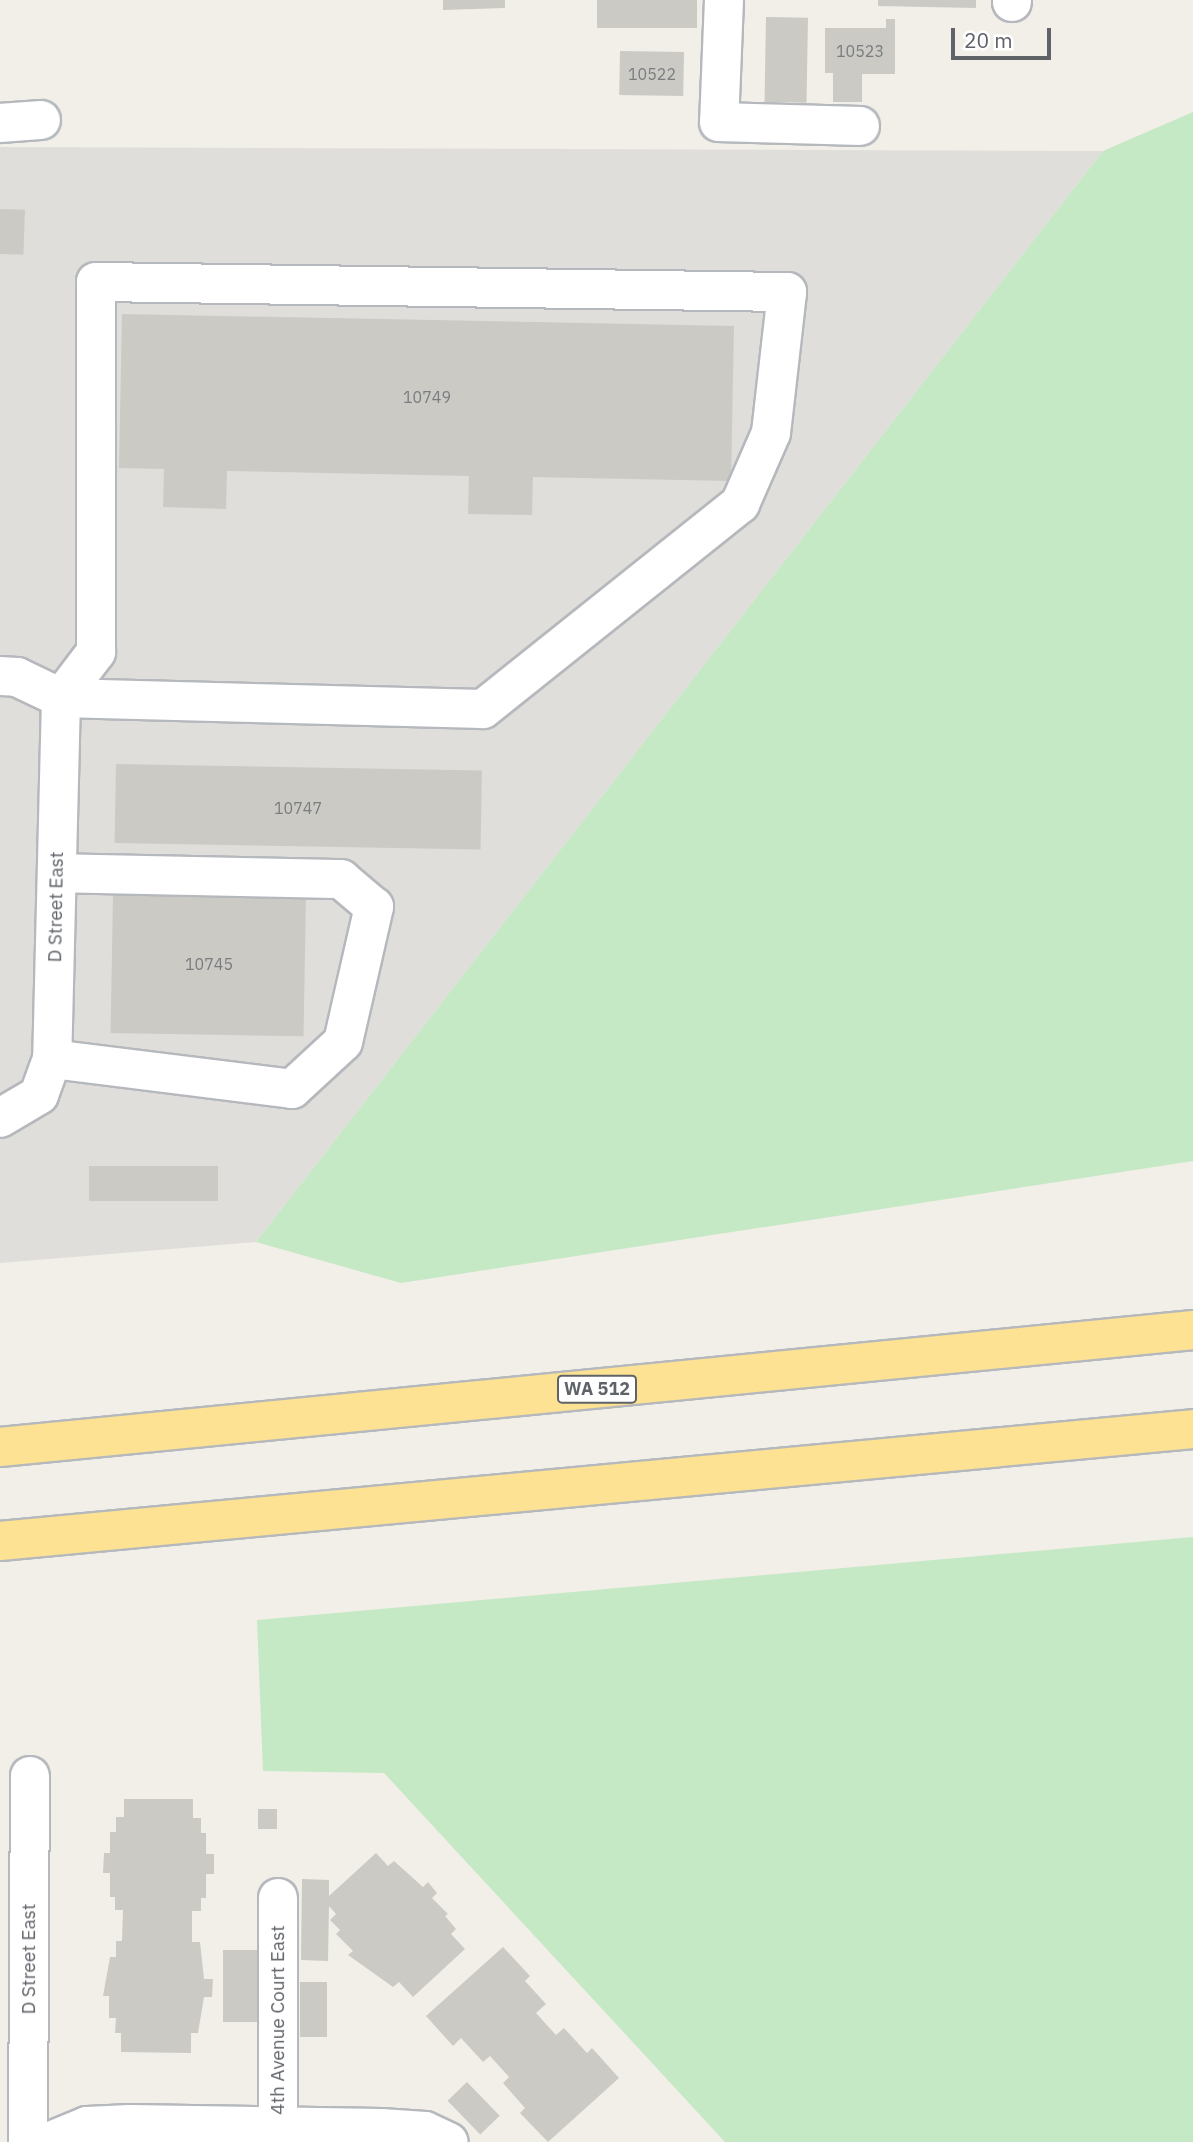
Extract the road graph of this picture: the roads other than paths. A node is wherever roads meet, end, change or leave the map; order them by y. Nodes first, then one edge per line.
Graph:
1 (724, 0) edge
2 (41, 120) dead end
3 (0, 123) edge
4 (860, 126) dead end
5 (0, 676) edge
6 (61, 698) junction
7 (57, 873) junction
8 (52, 1059) junction
9 (12, 1112) edge
10 (1193, 1330) edge
11 (1193, 1429) edge
12 (0, 1447) edge
13 (0, 1541) edge
14 (20, 1800) edge
15 (278, 1898) dead end
16 (278, 2135) edge
17 (29, 2142) edge
18 (48, 2142) edge
19 (449, 2142) edge

1 - 4 street
2 - 3 street
5 - 6 street
6 - 6 street
6 - 7 street, D Street East
7 - 8 street, D Street East
7 - 8 street
8 - 9 street, D Street East
10 - 12 highway, WA 512
11 - 13 highway
14 - 17 street, D Street East
15 - 16 street, 4th Avenue Court East
16 - 18 street
16 - 19 street

